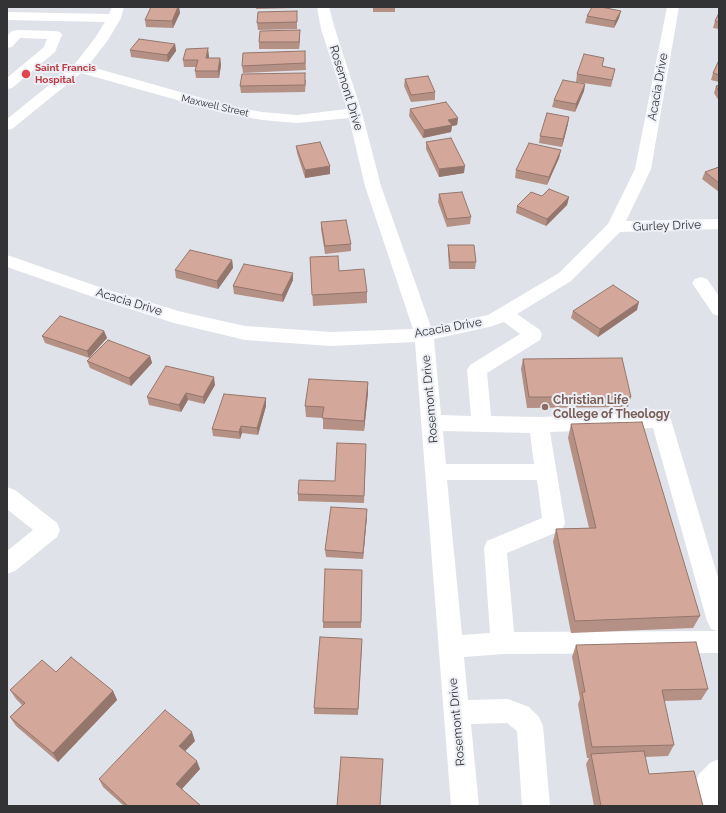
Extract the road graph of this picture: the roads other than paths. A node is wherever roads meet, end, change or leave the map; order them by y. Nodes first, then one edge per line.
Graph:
1 (323, 7) edge
2 (673, 7) edge
3 (116, 13) edge
4 (7, 16) edge
5 (7, 44) edge
6 (79, 68) junction
7 (7, 85) edge
8 (355, 113) junction
9 (7, 126) edge
10 (719, 224) edge
11 (615, 227) junction
12 (7, 261) edge
13 (700, 283) dead end
14 (719, 310) edge
15 (504, 313) junction
16 (424, 335) junction
17 (431, 423) junction
18 (482, 424) junction
19 (539, 425) junction
20 (436, 472) junction
21 (547, 472) junction
22 (7, 496) edge
23 (7, 564) edge
24 (719, 621) edge
25 (719, 642) edge
26 (503, 643) junction
27 (451, 647) junction
28 (456, 712) junction
29 (719, 772) edge
30 (465, 806) edge
31 (536, 806) edge
32 (710, 806) edge

1 - 8 street, Rosemont Drive
2 - 11 street, Acacia Drive
3 - 4 street
3 - 6 street
5 - 7 street
6 - 8 street, Maxwell Street
6 - 9 street
8 - 16 street, Rosemont Drive
10 - 11 street, Gurley Drive
11 - 15 street, Acacia Drive
12 - 16 street, Acacia Drive
13 - 14 street
15 - 16 street, Acacia Drive
15 - 18 street
16 - 17 street, Rosemont Drive
17 - 18 street
17 - 20 street, Rosemont Drive
18 - 19 street
19 - 21 street
19 - 24 street
20 - 21 street
20 - 27 street, Rosemont Drive
21 - 26 street
22 - 23 street
25 - 26 street
26 - 27 street
27 - 28 street, Rosemont Drive
28 - 30 street, Rosemont Drive
28 - 31 street
29 - 32 street

